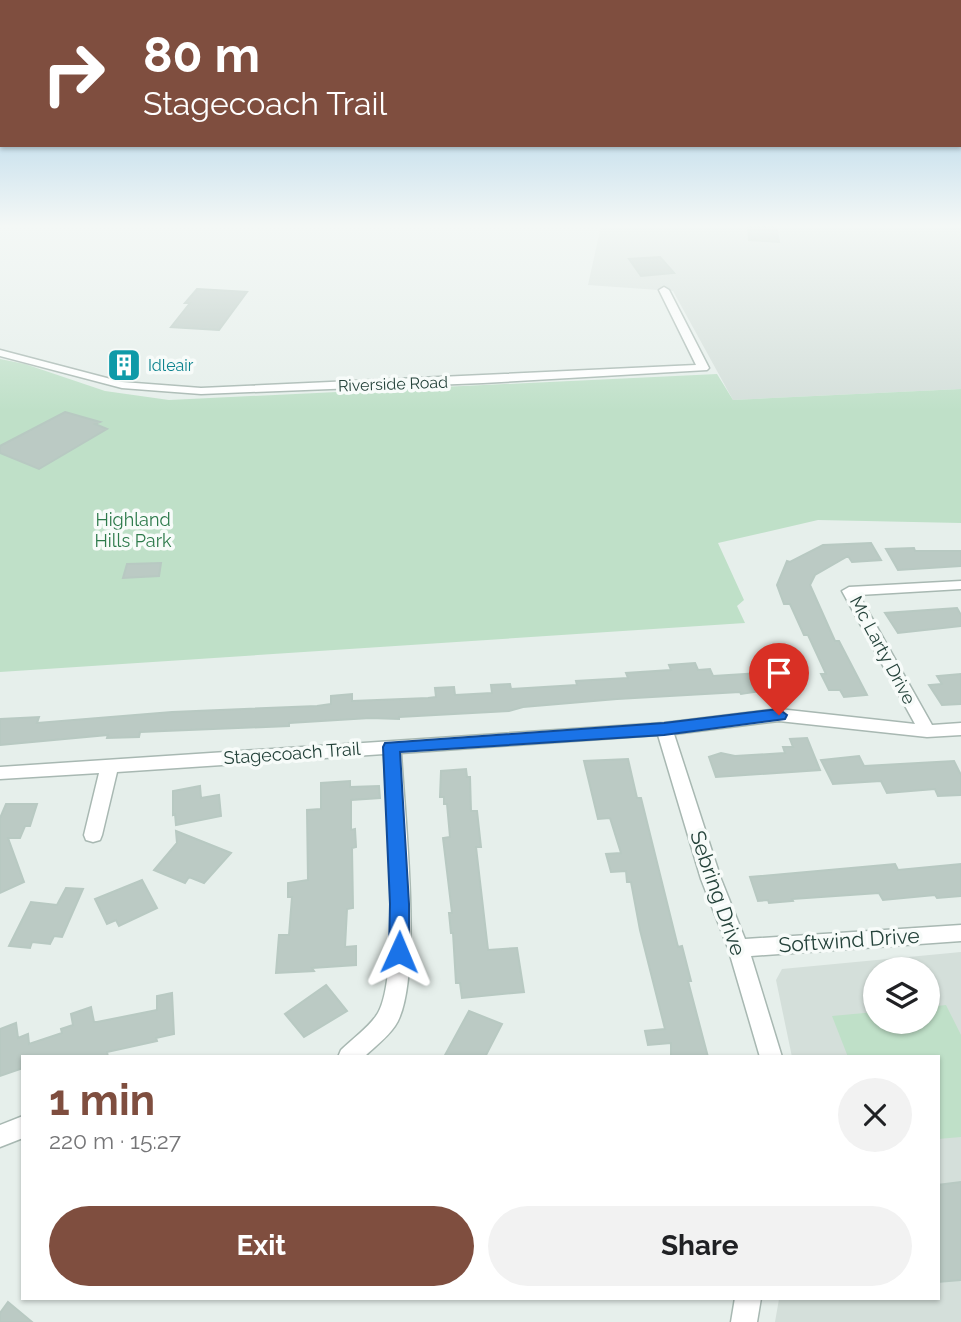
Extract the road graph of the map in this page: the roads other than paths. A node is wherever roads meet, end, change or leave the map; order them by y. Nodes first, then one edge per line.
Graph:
1 (664, 290) dead end
2 (0, 353) edge
3 (961, 584) edge
4 (664, 729) junction
5 (961, 729) edge
6 (927, 731) junction
7 (391, 747) junction
8 (110, 765) junction
9 (0, 772) edge
10 (93, 835) dead end
11 (961, 933) edge
12 (738, 948) junction
13 (351, 1055) edge
14 (770, 1055) edge
15 (21, 1128) edge
16 (0, 1136) edge
17 (748, 1300) edge
18 (744, 1322) edge

1 - 2 street, Riverside Road
3 - 6 street, Mc Larty Drive
4 - 6 street, Stagecoach Trail
4 - 7 street, Stagecoach Trail
4 - 12 street, Sebring Drive
5 - 6 street, Stagecoach Trail
7 - 8 street, Stagecoach Trail
7 - 13 street
8 - 9 street, Stagecoach Trail
8 - 10 street
11 - 12 street, Softwind Drive
12 - 14 street, Sebring Drive
15 - 16 street
17 - 18 street

